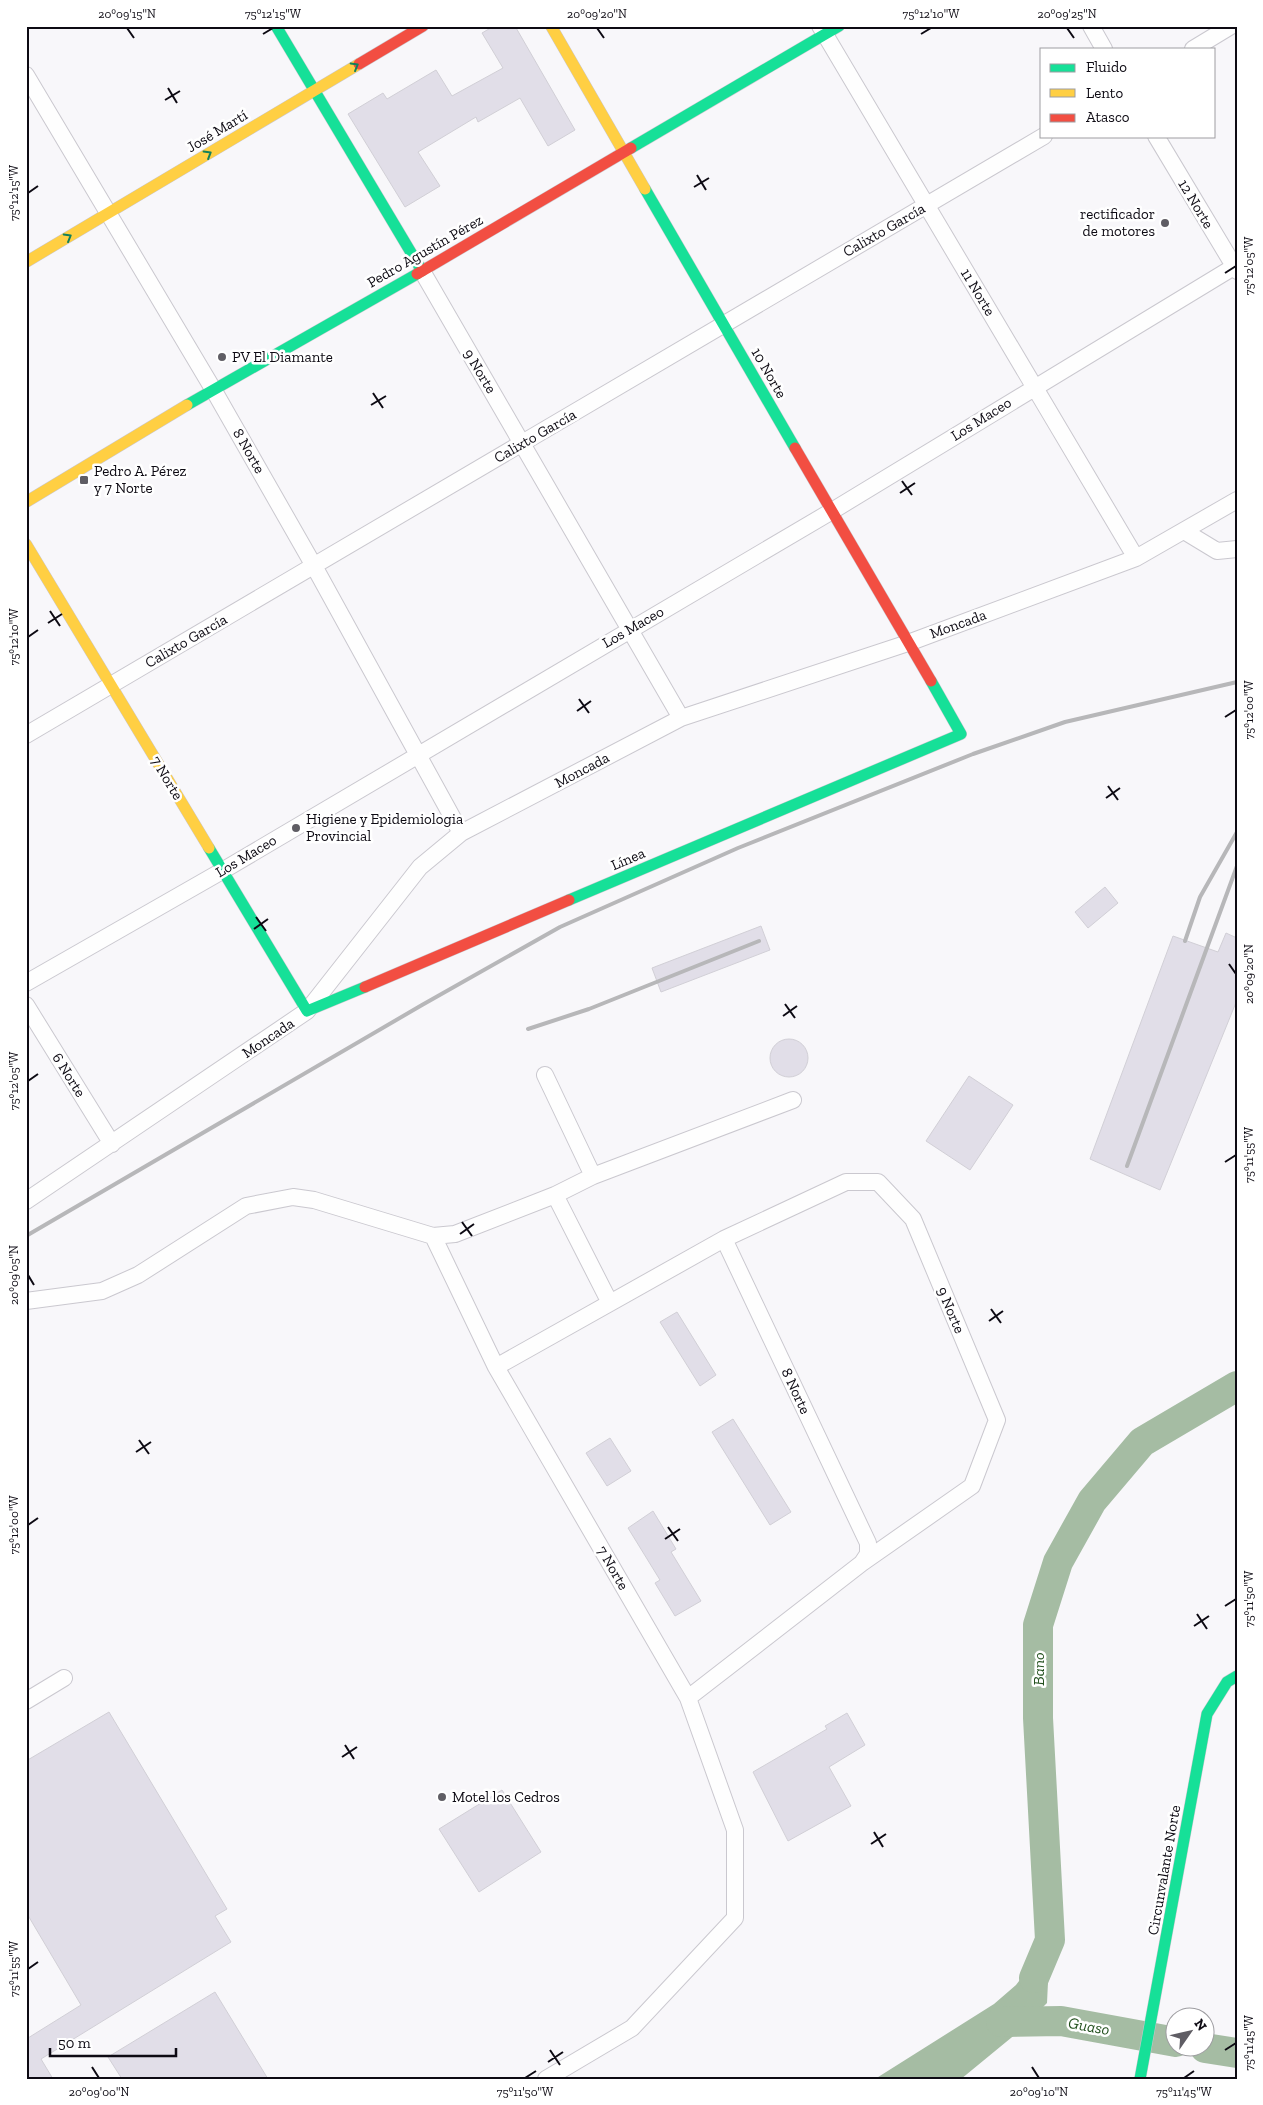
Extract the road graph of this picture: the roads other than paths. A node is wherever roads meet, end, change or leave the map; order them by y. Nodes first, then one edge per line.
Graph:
1 (276, 26) edge
2 (423, 26) edge
3 (551, 26) edge
4 (840, 26) edge
5 (1091, 26) edge
6 (1231, 26) edge
7 (822, 31) edge
8 (1103, 48) edge
9 (1195, 48) edge
10 (26, 76) edge
11 (313, 91) junction
12 (1041, 138) edge
13 (1157, 138) edge
14 (624, 152) junction
15 (926, 206) junction
16 (110, 213) junction
17 (26, 262) edge
18 (1236, 268) edge
19 (422, 271) junction
20 (724, 325) junction
21 (1034, 387) junction
22 (213, 389) junction
23 (523, 443) junction
24 (1237, 500) edge
25 (26, 502) edge
26 (832, 511) junction
27 (1184, 531) junction
28 (26, 544) edge
29 (1237, 549) edge
30 (1136, 558) junction
31 (314, 566) junction
32 (631, 628) junction
33 (908, 643) junction
34 (111, 685) junction
35 (681, 718) junction
36 (961, 734) joint
37 (26, 735) edge
38 (417, 754) junction
39 (462, 833) junction
40 (222, 871) junction
41 (26, 983) edge
42 (26, 1005) edge
43 (306, 1011) junction
44 (546, 1075) dead end
45 (793, 1100) dead end
46 (112, 1144) junction
47 (594, 1176) junction
48 (555, 1195) junction
49 (26, 1201) edge
50 (433, 1236) junction
51 (724, 1238) junction
52 (26, 1302) edge
53 (610, 1303) junction
54 (496, 1367) junction
55 (862, 1563) junction
56 (1237, 1676) edge
57 (64, 1678) dead end
58 (688, 1698) junction
59 (26, 1700) edge
60 (546, 2079) edge
61 (1140, 2079) edge

1 - 11 street, 9 Norte
11 -> 2 street, José Martí
3 - 14 street, 10 Norte
4 - 7 street, Pedro Agustín Pérez
5 - 8 street
6 - 9 street
7 - 14 street, Pedro Agustín Pérez
7 - 15 street, 11 Norte
10 - 16 street, 8 Norte
16 -> 11 street, José Martí
11 - 19 street, 9 Norte
12 - 15 street, Calixto García
13 - 18 street, 12 Norte
14 - 19 street, Pedro Agustín Pérez
14 - 20 street, 10 Norte
15 - 20 street, Calixto García
15 - 21 street, 11 Norte
17 -> 16 street, José Martí
16 - 22 street, 8 Norte
18 - 21 street, Los Maceo
19 - 22 street, Pedro Agustín Pérez
19 - 23 street, 9 Norte
20 - 23 street, Calixto García
20 - 26 street, 10 Norte
21 - 26 street, Los Maceo
21 - 30 street, 11 Norte
22 - 25 street, Pedro Agustín Pérez
22 - 31 street, 8 Norte
23 - 31 street, Calixto García
23 - 32 street, 9 Norte
24 - 27 street, Moncada
26 - 32 street, Los Maceo
26 - 33 street, 10 Norte
27 - 29 street
27 - 30 street, Moncada
28 - 34 street, 7 Norte
30 - 33 street, Moncada
31 - 34 street, Calixto García
31 - 38 street, 8 Norte
32 - 35 street, 9 Norte
32 - 38 street, Los Maceo
33 - 35 street, Moncada
33 - 36 street, 10 Norte
34 - 37 street, Calixto García
34 - 40 street, 7 Norte
35 - 39 street, Moncada
36 - 43 street, Línea
38 - 39 street, 8 Norte
38 - 40 street, Los Maceo
39 - 43 street, Moncada
40 - 41 street, Los Maceo
40 - 43 street, 7 Norte
42 - 46 street, 6 Norte
43 - 46 street, Moncada
44 - 47 street
45 - 47 street
46 - 49 street, Moncada
47 - 48 street
48 - 50 street
48 - 53 street
50 - 52 street
50 - 54 street, 7 Norte
51 - 53 street
51 - 55 street, 8 Norte
51 - 55 street, 9 Norte
53 - 54 street
54 - 58 street, 7 Norte
55 - 58 street, 9 Norte
56 - 61 street, Circunvalante Norte
57 - 59 street
58 - 60 street, 7 Norte

